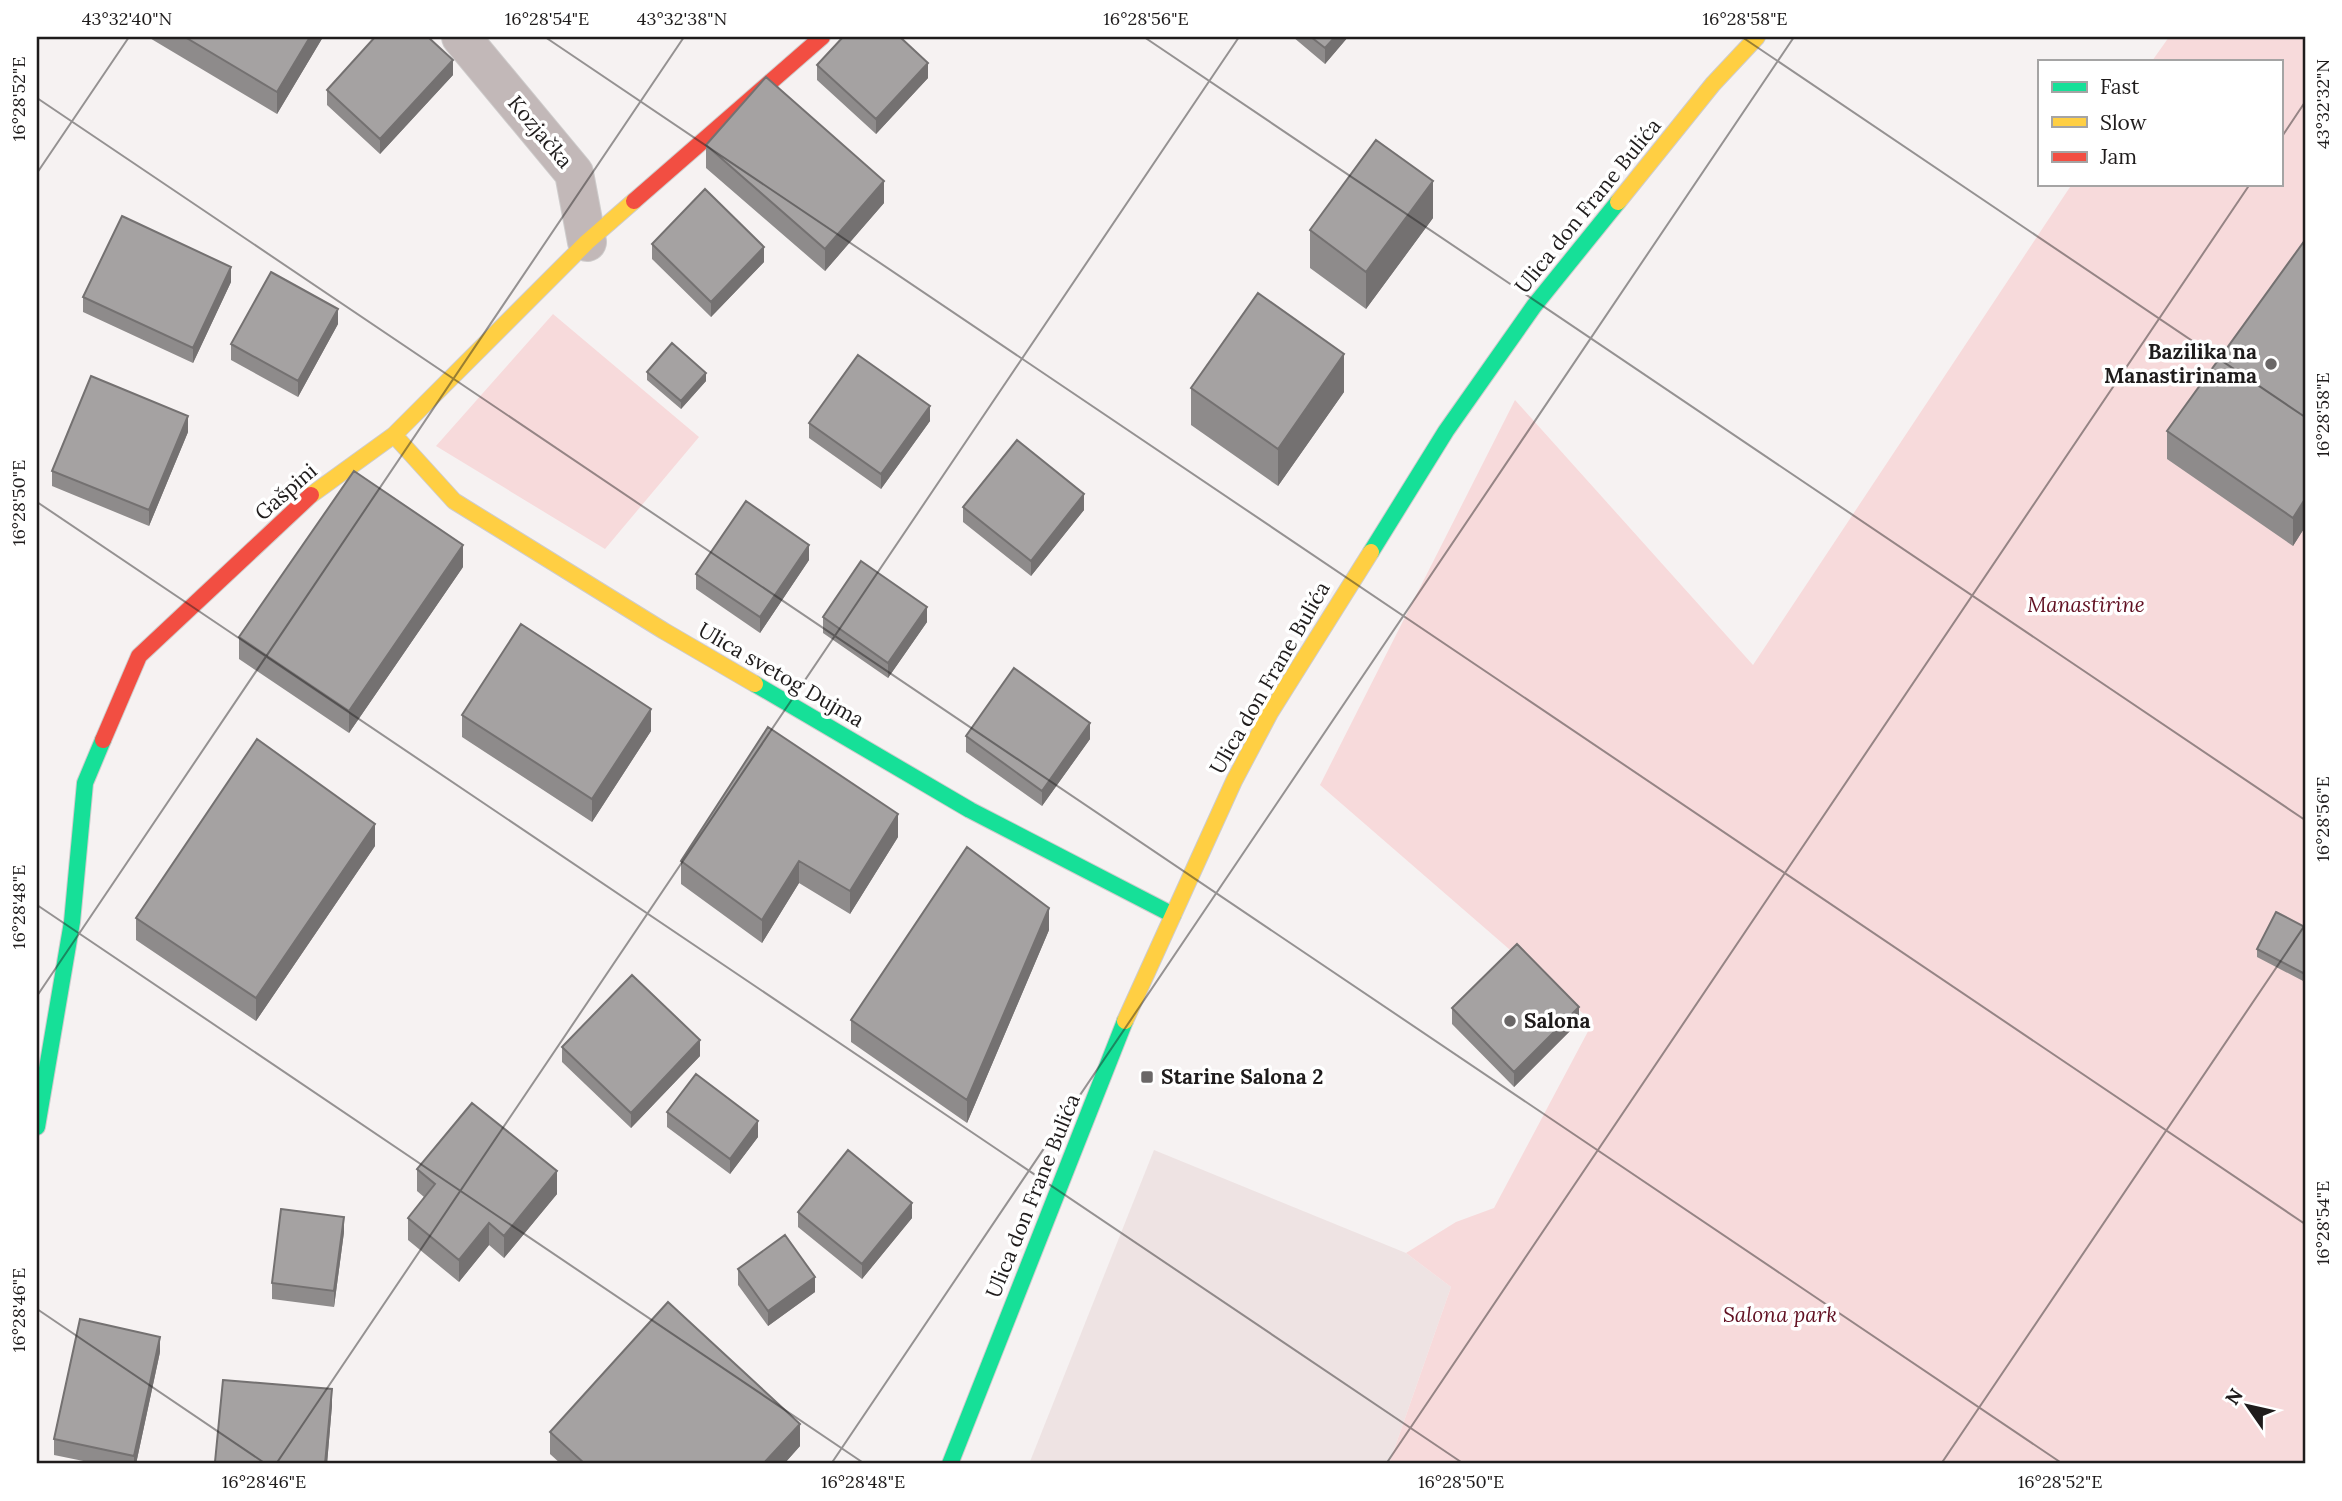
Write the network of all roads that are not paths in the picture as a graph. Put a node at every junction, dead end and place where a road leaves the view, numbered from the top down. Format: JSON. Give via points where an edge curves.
{"nodes":[{"id":1,"x":461,"y":37,"type":"edge"},
{"id":2,"x":822,"y":37,"type":"edge"},
{"id":3,"x":1757,"y":37,"type":"edge"},
{"id":4,"x":587,"y":242,"type":"junction"},
{"id":5,"x":394,"y":435,"type":"junction"},
{"id":6,"x":1174,"y":915,"type":"junction"},
{"id":7,"x":37,"y":1127,"type":"edge"},
{"id":8,"x":950,"y":1464,"type":"edge"}],
"edges":[{"from":1,"to":4,"type":"street","name":"Kozjačka","via":[[574,173]]},
{"from":2,"to":4,"type":"street","name":"Gašpini"},
{"from":3,"to":6,"type":"street","name":"Ulica don Frane Bulića","via":[[1713,84],[1534,306],[1446,431],[1270,713]]},
{"from":4,"to":5,"type":"street","name":"Gašpini"},
{"from":5,"to":6,"type":"street","name":"Ulica svetog Dujma","via":[[454,501],[652,623],[971,810]]},
{"from":5,"to":7,"type":"street","name":"Gašpini","via":[[314,492],[139,656],[85,783],[72,922]]},
{"from":6,"to":8,"type":"street","name":"Ulica don Frane Bulića","via":[[1131,1006]]}]}
